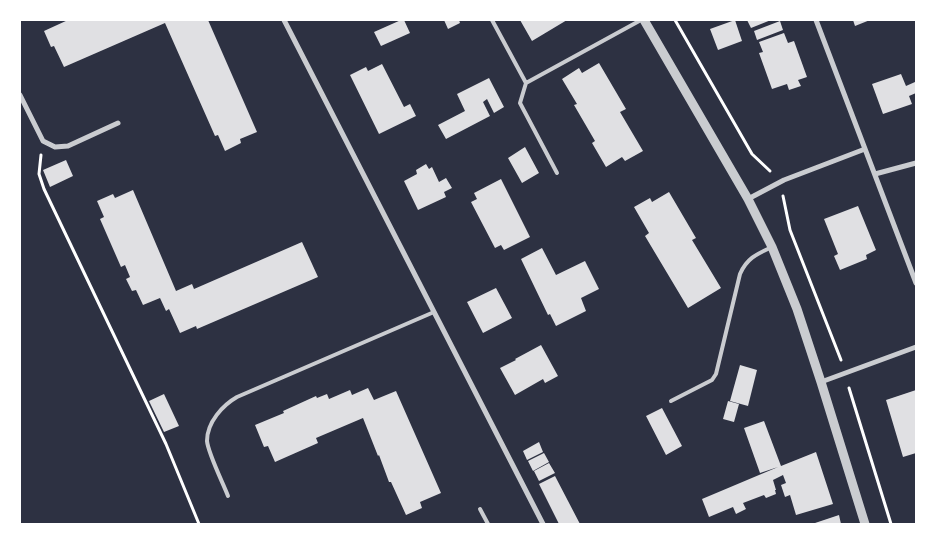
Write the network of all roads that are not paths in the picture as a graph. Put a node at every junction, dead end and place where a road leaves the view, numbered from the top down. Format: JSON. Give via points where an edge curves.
{"nodes":[{"id":1,"x":284,"y":20,"type":"edge"},
{"id":2,"x":492,"y":20,"type":"edge"},
{"id":3,"x":643,"y":20,"type":"edge"},
{"id":4,"x":816,"y":20,"type":"edge"},
{"id":5,"x":526,"y":83,"type":"junction"},
{"id":6,"x":20,"y":95,"type":"edge"},
{"id":7,"x":118,"y":123,"type":"dead end"},
{"id":8,"x":865,"y":149,"type":"junction"},
{"id":9,"x":916,"y":163,"type":"edge"},
{"id":10,"x":557,"y":173,"type":"dead end"},
{"id":11,"x":875,"y":174,"type":"junction"},
{"id":12,"x":748,"y":199,"type":"junction"},
{"id":13,"x":772,"y":247,"type":"junction"},
{"id":14,"x":916,"y":283,"type":"edge"},
{"id":15,"x":434,"y":312,"type":"junction"},
{"id":16,"x":916,"y":347,"type":"edge"},
{"id":17,"x":821,"y":382,"type":"junction"},
{"id":18,"x":671,"y":401,"type":"dead end"},
{"id":19,"x":228,"y":496,"type":"dead end"},
{"id":20,"x":480,"y":510,"type":"dead end"},
{"id":21,"x":488,"y":524,"type":"edge"},
{"id":22,"x":543,"y":524,"type":"edge"},
{"id":23,"x":864,"y":524,"type":"edge"}],
"edges":[{"from":1,"to":15,"type":"street"},
{"from":2,"to":5,"type":"lane"},
{"from":3,"to":5,"type":"lane"},
{"from":3,"to":12,"type":"street"},
{"from":4,"to":8,"type":"street"},
{"from":5,"to":10,"type":"lane","via":[[520,103]]},
{"from":6,"to":7,"type":"street","via":[[43,141],[55,147],[68,146]]},
{"from":8,"to":11,"type":"street"},
{"from":8,"to":12,"type":"street","via":[[784,180]]},
{"from":9,"to":11,"type":"street"},
{"from":11,"to":14,"type":"street"},
{"from":12,"to":13,"type":"street"},
{"from":13,"to":17,"type":"street","via":[[797,308]]},
{"from":13,"to":18,"type":"lane","via":[[747,262],[740,274],[716,374],[712,380]]},
{"from":15,"to":19,"type":"lane","via":[[226,404],[217,413],[207,441]]},
{"from":15,"to":22,"type":"street"},
{"from":16,"to":17,"type":"street"},
{"from":17,"to":23,"type":"street"},
{"from":20,"to":21,"type":"lane"}]}
